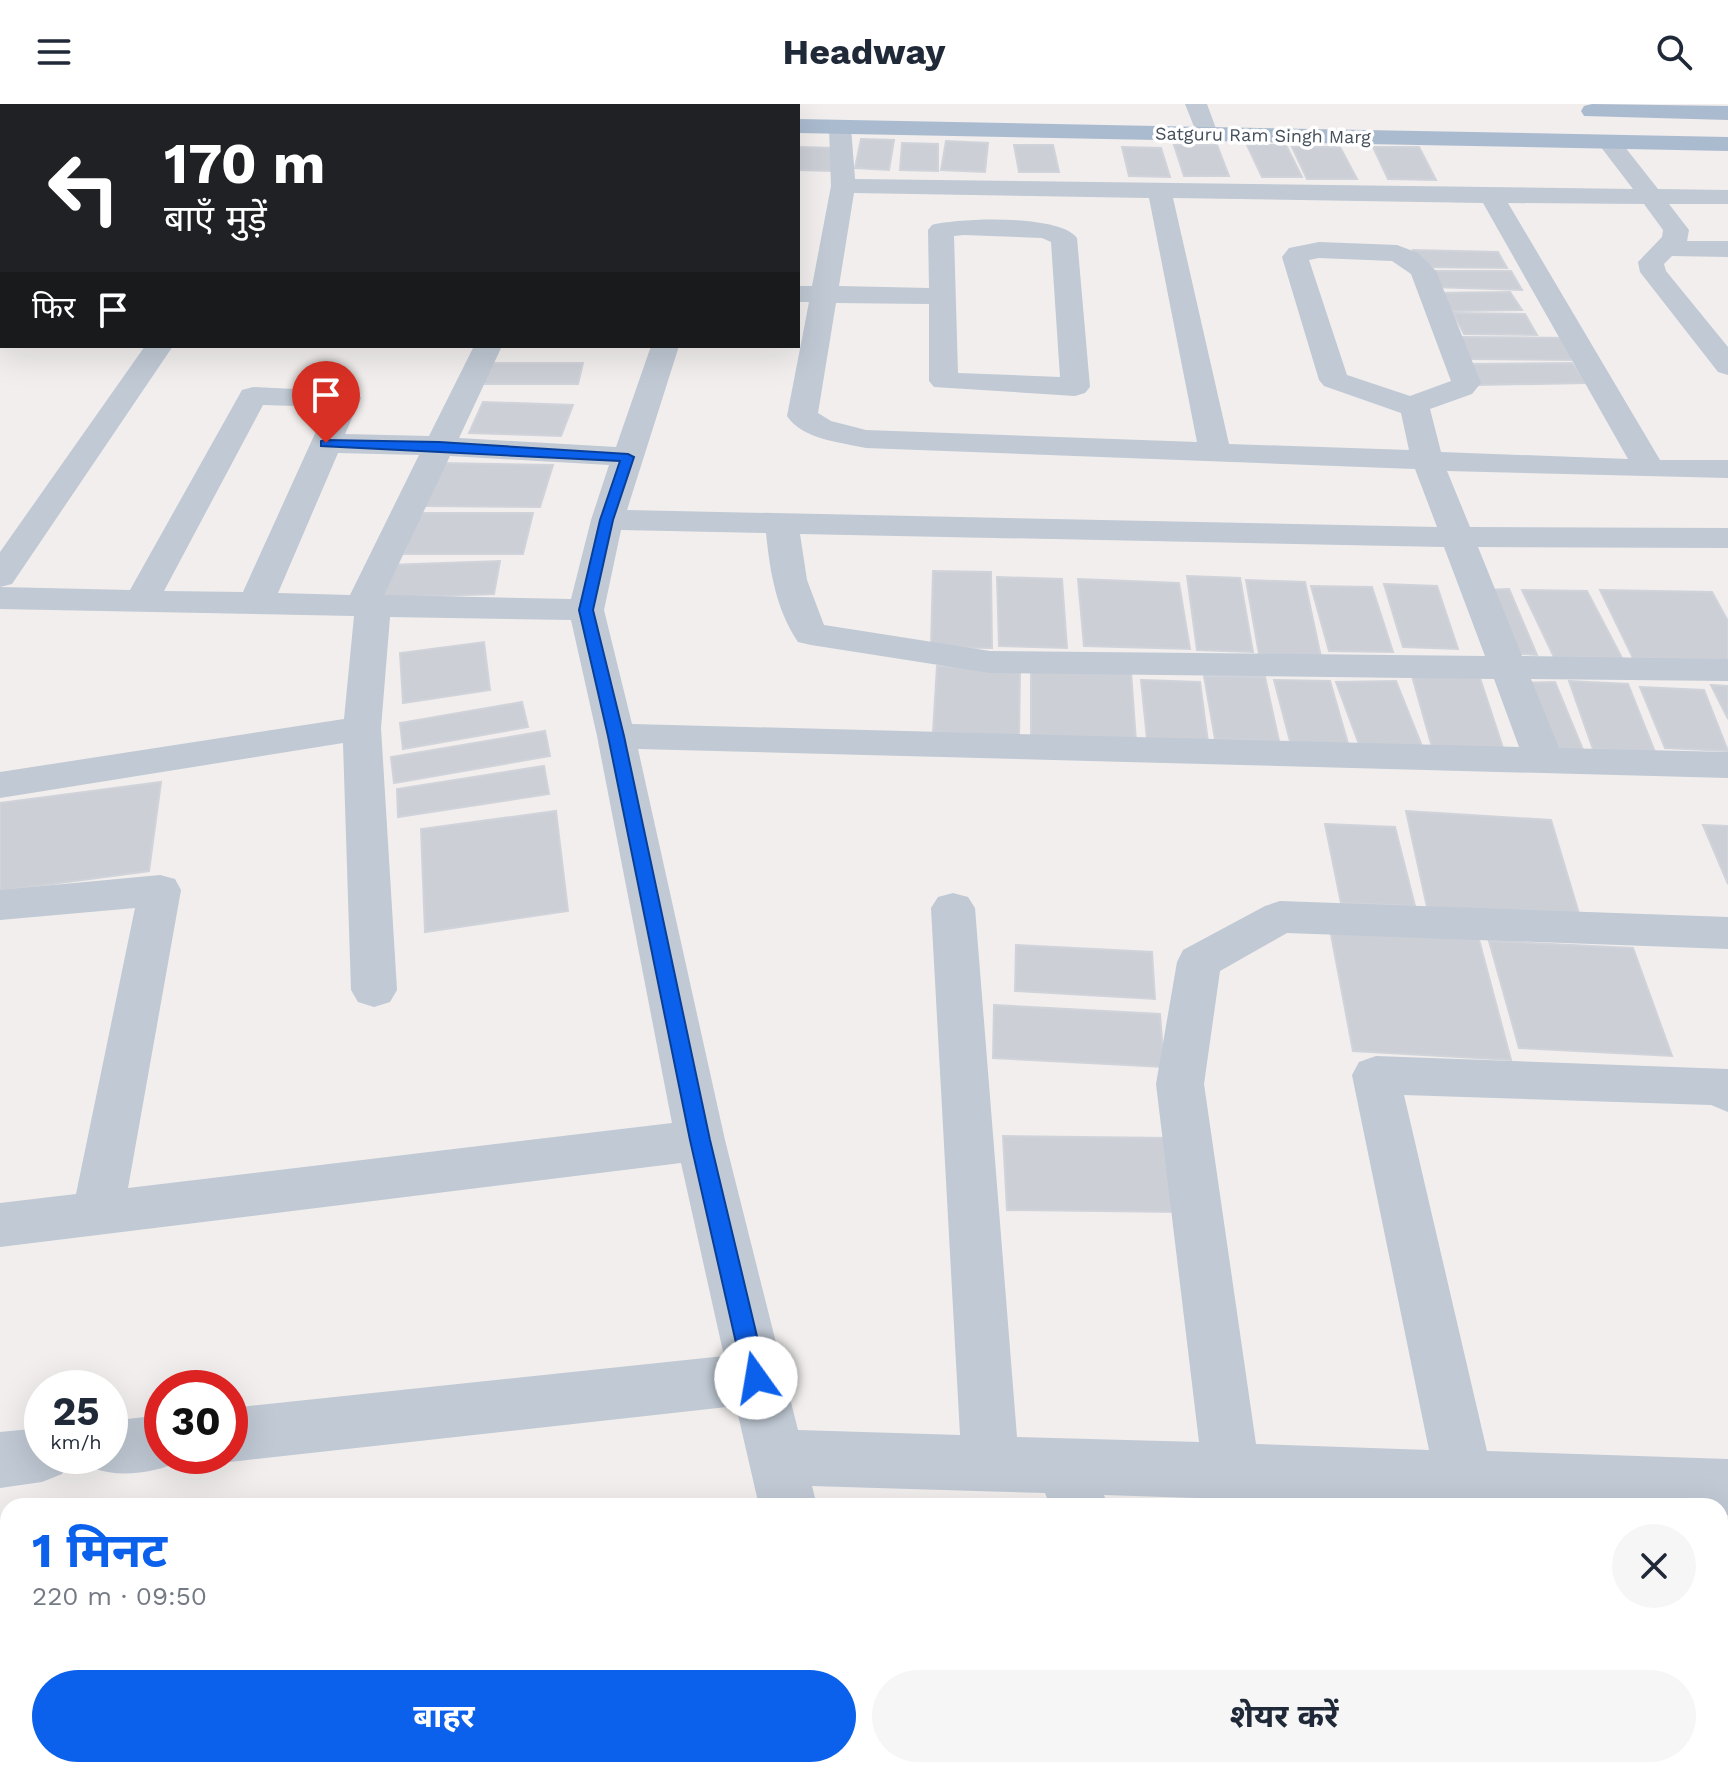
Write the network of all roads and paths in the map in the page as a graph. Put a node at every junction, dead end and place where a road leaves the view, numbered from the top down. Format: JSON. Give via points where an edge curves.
{"nodes":[{"id":1,"x":1197,"y":105,"type":"edge"},
{"id":2,"x":1167,"y":106,"type":"dead end"},
{"id":3,"x":1228,"y":107,"type":"dead end"},
{"id":4,"x":1572,"y":111,"type":"dead end"},
{"id":5,"x":1728,"y":113,"type":"edge"},
{"id":6,"x":800,"y":126,"type":"edge"},
{"id":7,"x":840,"y":127,"type":"junction"},
{"id":8,"x":1207,"y":134,"type":"junction"},
{"id":9,"x":1609,"y":142,"type":"junction"},
{"id":10,"x":1728,"y":144,"type":"edge"},
{"id":11,"x":843,"y":186,"type":"junction"},
{"id":12,"x":1160,"y":193,"type":"junction"},
{"id":13,"x":1491,"y":196,"type":"junction"},
{"id":14,"x":1653,"y":197,"type":"junction"},
{"id":15,"x":1728,"y":197,"type":"edge"},
{"id":16,"x":1666,"y":248,"type":"junction"},
{"id":17,"x":1728,"y":249,"type":"edge"},
{"id":18,"x":810,"y":295,"type":"edge"},
{"id":19,"x":940,"y":296,"type":"junction"},
{"id":20,"x":158,"y":348,"type":"edge"},
{"id":21,"x":487,"y":348,"type":"edge"},
{"id":22,"x":664,"y":348,"type":"edge"},
{"id":23,"x":1728,"y":366,"type":"edge"},
{"id":24,"x":1415,"y":408,"type":"junction"},
{"id":25,"x":326,"y":443,"type":"junction"},
{"id":26,"x":439,"y":446,"type":"junction"},
{"id":27,"x":1215,"y":452,"type":"junction"},
{"id":28,"x":628,"y":457,"type":"junction"},
{"id":29,"x":1427,"y":459,"type":"junction"},
{"id":30,"x":1650,"y":469,"type":"junction"},
{"id":31,"x":1728,"y":469,"type":"edge"},
{"id":32,"x":607,"y":520,"type":"junction"},
{"id":33,"x":782,"y":523,"type":"junction"},
{"id":34,"x":1457,"y":537,"type":"junction"},
{"id":35,"x":1728,"y":538,"type":"edge"},
{"id":36,"x":0,"y":577,"type":"edge"},
{"id":37,"x":0,"y":598,"type":"edge"},
{"id":38,"x":141,"y":601,"type":"junction"},
{"id":39,"x":256,"y":603,"type":"junction"},
{"id":40,"x":368,"y":605,"type":"junction"},
{"id":41,"x":586,"y":610,"type":"junction"},
{"id":42,"x":1508,"y":668,"type":"junction"},
{"id":43,"x":1728,"y":670,"type":"edge"},
{"id":44,"x":362,"y":728,"type":"junction"},
{"id":45,"x":616,"y":736,"type":"junction"},
{"id":46,"x":1544,"y":760,"type":"junction"},
{"id":47,"x":1728,"y":765,"type":"edge"},
{"id":48,"x":0,"y":785,"type":"edge"},
{"id":49,"x":0,"y":905,"type":"edge"},
{"id":50,"x":953,"y":908,"type":"dead end"},
{"id":51,"x":1728,"y":933,"type":"edge"},
{"id":52,"x":374,"y":990,"type":"dead end"},
{"id":53,"x":1728,"y":1093,"type":"edge"},
{"id":54,"x":700,"y":1140,"type":"junction"},
{"id":55,"x":98,"y":1212,"type":"junction"},
{"id":56,"x":0,"y":1225,"type":"edge"},
{"id":57,"x":756,"y":1378,"type":"junction"},
{"id":58,"x":248,"y":1433,"type":"edge"},
{"id":59,"x":24,"y":1457,"type":"edge"},
{"id":60,"x":0,"y":1460,"type":"edge"},
{"id":61,"x":990,"y":1464,"type":"junction"},
{"id":62,"x":1231,"y":1471,"type":"junction"},
{"id":63,"x":1464,"y":1479,"type":"junction"},
{"id":64,"x":782,"y":1481,"type":"edge"},
{"id":65,"x":1071,"y":1486,"type":"edge"},
{"id":66,"x":1728,"y":1487,"type":"edge"}],
"edges":[{"from":1,"to":2,"type":"main road","name":"Satguru Ram Singh Marg"},
{"from":1,"to":3,"type":"main road","name":"Satguru Ram Singh Marg"},
{"from":1,"to":8,"type":"street"},
{"from":4,"to":5,"type":"main road"},
{"from":6,"to":7,"type":"main road","name":"Satguru Ram Singh Marg"},
{"from":7,"to":8,"type":"main road","name":"Satguru Ram Singh Marg"},
{"from":7,"to":11,"type":"street"},
{"from":8,"to":9,"type":"main road","name":"Satguru Ram Singh Marg"},
{"from":9,"to":10,"type":"main road","name":"Satguru Ram Singh Marg"},
{"from":9,"to":14,"type":"street"},
{"from":11,"to":12,"type":"street"},
{"from":11,"to":18,"type":"street"},
{"from":12,"to":13,"type":"street"},
{"from":12,"to":27,"type":"street"},
{"from":13,"to":14,"type":"street"},
{"from":13,"to":30,"type":"street"},
{"from":14,"to":15,"type":"street"},
{"from":14,"to":16,"type":"street","via":[[1676,230]]},
{"from":16,"to":17,"type":"street"},
{"from":16,"to":23,"type":"street","via":[[1651,262],[1653,272]]},
{"from":18,"to":19,"type":"street"},
{"from":18,"to":27,"type":"street","via":[[802,416],[820,428],[866,439]]},
{"from":19,"to":19,"type":"street","via":[[944,381],[1075,387],[1064,238],[1045,231],[941,230]]},
{"from":20,"to":36,"type":"street"},
{"from":21,"to":26,"type":"street"},
{"from":22,"to":28,"type":"street"},
{"from":24,"to":24,"type":"street","via":[[1334,380],[1298,254],[1397,253],[1423,271],[1466,383],[1424,398]]},
{"from":24,"to":29,"type":"street"},
{"from":25,"to":26,"type":"street"},
{"from":25,"to":38,"type":"street","via":[[346,398],[253,396]]},
{"from":25,"to":39,"type":"street"},
{"from":26,"to":28,"type":"street"},
{"from":26,"to":40,"type":"street"},
{"from":27,"to":29,"type":"street"},
{"from":28,"to":32,"type":"street"},
{"from":29,"to":30,"type":"street"},
{"from":29,"to":34,"type":"street"},
{"from":30,"to":31,"type":"street"},
{"from":32,"to":33,"type":"street"},
{"from":32,"to":41,"type":"street"},
{"from":33,"to":34,"type":"street"},
{"from":33,"to":42,"type":"street","via":[[788,585],[811,634],[990,662]]},
{"from":34,"to":35,"type":"street"},
{"from":34,"to":42,"type":"street"},
{"from":37,"to":38,"type":"street"},
{"from":38,"to":39,"type":"street"},
{"from":39,"to":40,"type":"street"},
{"from":40,"to":41,"type":"street"},
{"from":40,"to":44,"type":"street"},
{"from":41,"to":45,"type":"street"},
{"from":42,"to":43,"type":"street"},
{"from":42,"to":46,"type":"street"},
{"from":44,"to":48,"type":"street"},
{"from":44,"to":52,"type":"street"},
{"from":45,"to":46,"type":"street"},
{"from":45,"to":54,"type":"street"},
{"from":46,"to":47,"type":"street"},
{"from":49,"to":55,"type":"street","via":[[160,890]]},
{"from":50,"to":61,"type":"street"},
{"from":51,"to":62,"type":"street","via":[[1280,917],[1199,962],[1180,1084]]},
{"from":53,"to":63,"type":"street","via":[[1725,1087],[1376,1075]]},
{"from":54,"to":55,"type":"street"},
{"from":54,"to":57,"type":"street"},
{"from":55,"to":56,"type":"street"},
{"from":57,"to":58,"type":"street"},
{"from":57,"to":64,"type":"street"},
{"from":59,"to":60,"type":"street"},
{"from":61,"to":64,"type":"street"},
{"from":61,"to":65,"type":"street"},
{"from":62,"to":63,"type":"street"},
{"from":62,"to":65,"type":"street"},
{"from":63,"to":66,"type":"street"}]}
